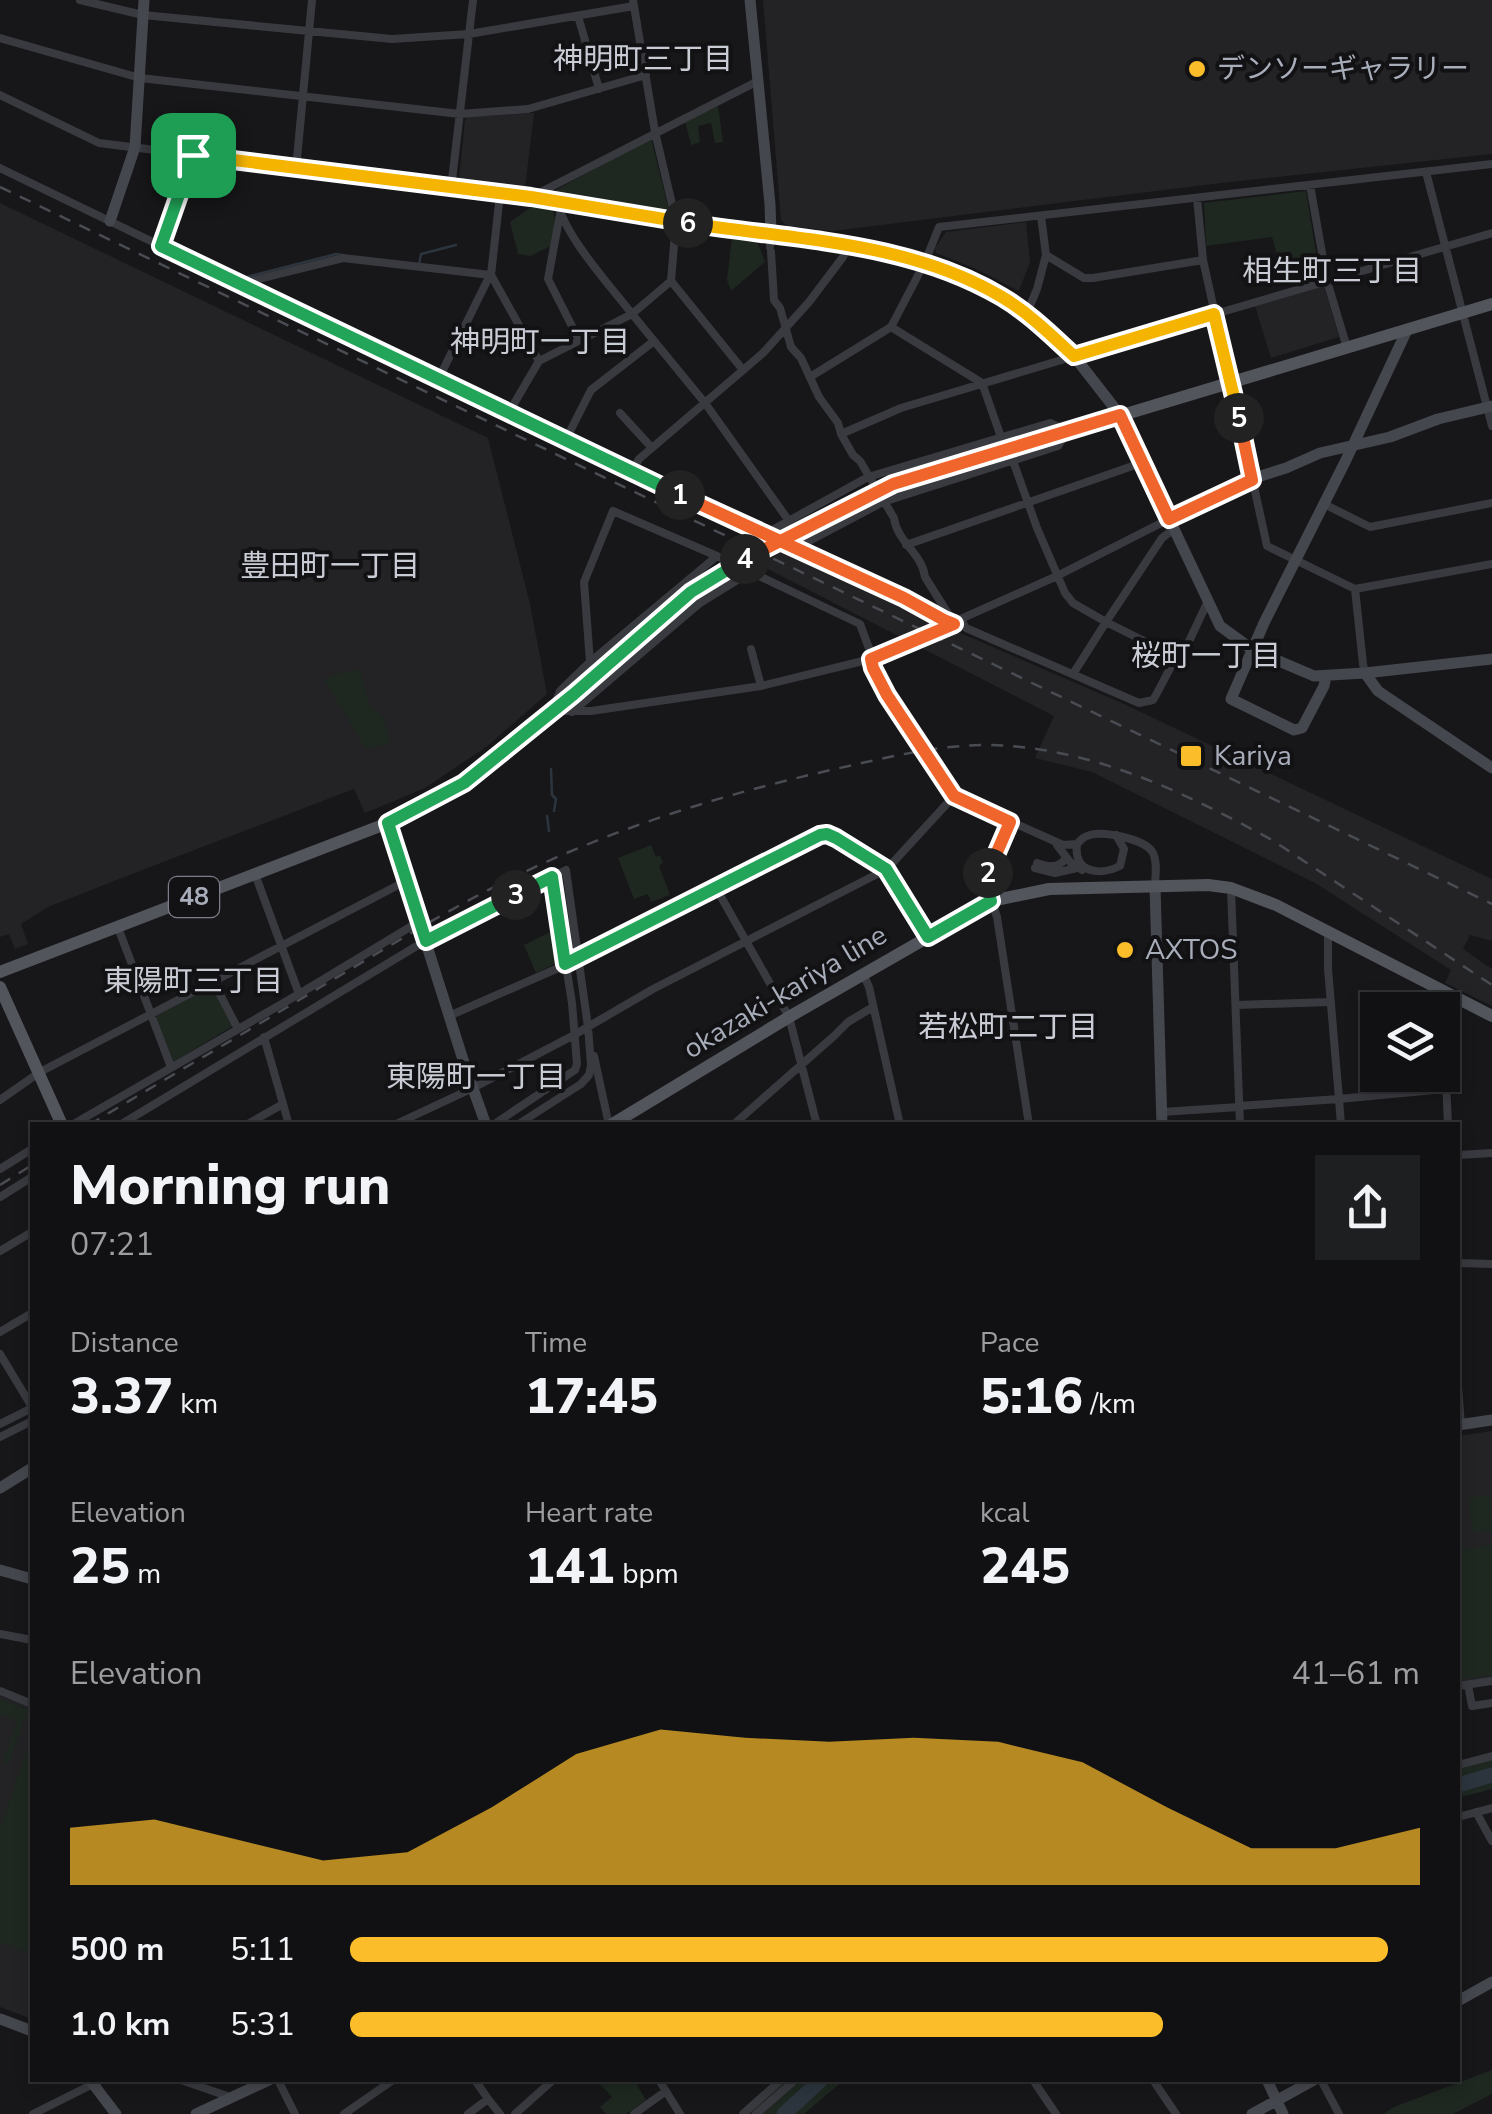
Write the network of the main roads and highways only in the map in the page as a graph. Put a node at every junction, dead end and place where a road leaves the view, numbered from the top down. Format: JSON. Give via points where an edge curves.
{"nodes":[{"id":1,"x":1492,"y":304,"type":"edge"},
{"id":2,"x":0,"y":972,"type":"edge"},
{"id":3,"x":0,"y":987,"type":"edge"},
{"id":4,"x":1492,"y":1016,"type":"edge"},
{"id":5,"x":61,"y":1122,"type":"edge"},
{"id":6,"x":615,"y":1122,"type":"edge"}],
"edges":[{"from":1,"to":2,"type":"main road","number":"48","bridge":true,"via":[[893,484],[691,592],[464,783],[388,823]]},
{"from":3,"to":5,"type":"main road"},
{"from":4,"to":6,"type":"main road","name":"okazaki-kariya line","via":[[1231,888],[1049,889],[991,901]]}]}
